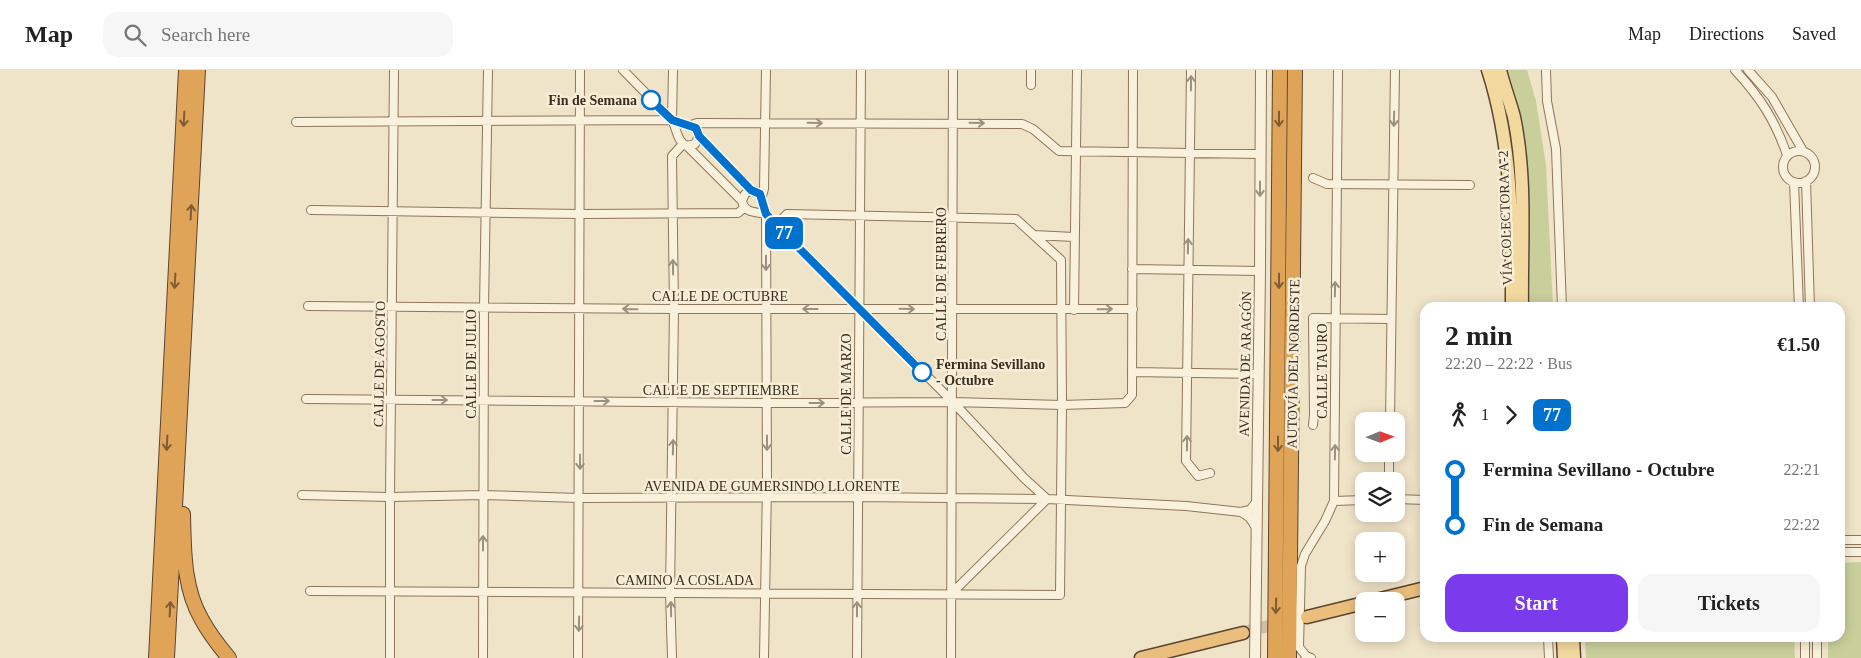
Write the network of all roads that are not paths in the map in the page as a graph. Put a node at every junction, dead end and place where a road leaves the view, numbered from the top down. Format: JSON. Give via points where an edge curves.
{"nodes":[{"id":1,"x":186,"y":70,"type":"edge"},
{"id":2,"x":198,"y":70,"type":"edge"},
{"id":3,"x":394,"y":70,"type":"edge"},
{"id":4,"x":488,"y":70,"type":"edge"},
{"id":5,"x":580,"y":70,"type":"edge"},
{"id":6,"x":622,"y":70,"type":"edge"},
{"id":7,"x":673,"y":70,"type":"edge"},
{"id":8,"x":766,"y":70,"type":"edge"},
{"id":9,"x":861,"y":70,"type":"edge"},
{"id":10,"x":954,"y":70,"type":"edge"},
{"id":11,"x":1031,"y":70,"type":"edge"},
{"id":12,"x":1077,"y":70,"type":"edge"},
{"id":13,"x":1133,"y":70,"type":"edge"},
{"id":14,"x":1191,"y":70,"type":"edge"},
{"id":15,"x":1261,"y":70,"type":"edge"},
{"id":16,"x":1280,"y":70,"type":"edge"},
{"id":17,"x":1295,"y":70,"type":"edge"},
{"id":18,"x":1338,"y":70,"type":"edge"},
{"id":19,"x":1395,"y":70,"type":"edge"},
{"id":20,"x":1488,"y":70,"type":"edge"},
{"id":21,"x":1500,"y":70,"type":"edge"},
{"id":22,"x":1546,"y":70,"type":"edge"},
{"id":23,"x":1734,"y":70,"type":"edge"},
{"id":24,"x":1748,"y":70,"type":"edge"},
{"id":25,"x":1031,"y":85,"type":"dead end"},
{"id":26,"x":394,"y":120,"type":"junction"},
{"id":27,"x":487,"y":120,"type":"junction"},
{"id":28,"x":672,"y":120,"type":"junction"},
{"id":29,"x":579,"y":121,"type":"junction"},
{"id":30,"x":296,"y":122,"type":"dead end"},
{"id":31,"x":766,"y":122,"type":"junction"},
{"id":32,"x":860,"y":123,"type":"junction"},
{"id":33,"x":953,"y":123,"type":"junction"},
{"id":34,"x":689,"y":125,"type":"junction"},
{"id":35,"x":679,"y":134,"type":"junction"},
{"id":36,"x":699,"y":136,"type":"junction"},
{"id":37,"x":685,"y":145,"type":"junction"},
{"id":38,"x":1803,"y":151,"type":"junction"},
{"id":39,"x":1076,"y":152,"type":"junction"},
{"id":40,"x":1132,"y":153,"type":"junction"},
{"id":41,"x":1190,"y":153,"type":"junction"},
{"id":42,"x":1260,"y":154,"type":"junction"},
{"id":43,"x":1787,"y":156,"type":"junction"},
{"id":44,"x":1313,"y":178,"type":"dead end"},
{"id":45,"x":1806,"y":181,"type":"junction"},
{"id":46,"x":1794,"y":182,"type":"junction"},
{"id":47,"x":1337,"y":184,"type":"junction"},
{"id":48,"x":1393,"y":184,"type":"junction"},
{"id":49,"x":1470,"y":185,"type":"dead end"},
{"id":50,"x":751,"y":190,"type":"junction"},
{"id":51,"x":762,"y":198,"type":"junction"},
{"id":52,"x":743,"y":205,"type":"junction"},
{"id":53,"x":311,"y":210,"type":"dead end"},
{"id":54,"x":393,"y":212,"type":"junction"},
{"id":55,"x":753,"y":212,"type":"junction"},
{"id":56,"x":486,"y":213,"type":"junction"},
{"id":57,"x":580,"y":214,"type":"junction"},
{"id":58,"x":672,"y":214,"type":"junction"},
{"id":59,"x":766,"y":214,"type":"junction"},
{"id":60,"x":859,"y":215,"type":"junction"},
{"id":61,"x":954,"y":218,"type":"junction"},
{"id":62,"x":776,"y":225,"type":"junction"},
{"id":63,"x":1034,"y":235,"type":"junction"},
{"id":64,"x":1074,"y":237,"type":"junction"},
{"id":65,"x":1132,"y":269,"type":"junction"},
{"id":66,"x":1187,"y":270,"type":"junction"},
{"id":67,"x":1260,"y":271,"type":"junction"},
{"id":68,"x":1512,"y":302,"type":"edge"},
{"id":69,"x":1522,"y":302,"type":"edge"},
{"id":70,"x":1562,"y":302,"type":"edge"},
{"id":71,"x":1799,"y":302,"type":"edge"},
{"id":72,"x":1810,"y":302,"type":"edge"},
{"id":73,"x":308,"y":306,"type":"dead end"},
{"id":74,"x":392,"y":306,"type":"junction"},
{"id":75,"x":484,"y":308,"type":"junction"},
{"id":76,"x":580,"y":308,"type":"junction"},
{"id":77,"x":766,"y":308,"type":"junction"},
{"id":78,"x":674,"y":309,"type":"junction"},
{"id":79,"x":859,"y":309,"type":"junction"},
{"id":80,"x":1133,"y":309,"type":"junction"},
{"id":81,"x":954,"y":310,"type":"junction"},
{"id":82,"x":1061,"y":310,"type":"junction"},
{"id":83,"x":1074,"y":310,"type":"junction"},
{"id":84,"x":1335,"y":319,"type":"junction"},
{"id":85,"x":1391,"y":319,"type":"junction"},
{"id":86,"x":182,"y":366,"type":"junction"},
{"id":87,"x":1132,"y":372,"type":"junction"},
{"id":88,"x":1187,"y":373,"type":"junction"},
{"id":89,"x":1258,"y":374,"type":"junction"},
{"id":90,"x":306,"y":399,"type":"dead end"},
{"id":91,"x":391,"y":399,"type":"junction"},
{"id":92,"x":483,"y":400,"type":"junction"},
{"id":93,"x":580,"y":401,"type":"junction"},
{"id":94,"x":673,"y":402,"type":"junction"},
{"id":95,"x":953,"y":402,"type":"junction"},
{"id":96,"x":767,"y":403,"type":"junction"},
{"id":97,"x":858,"y":403,"type":"junction"},
{"id":98,"x":1062,"y":405,"type":"junction"},
{"id":99,"x":1390,"y":412,"type":"edge"},
{"id":100,"x":1313,"y":425,"type":"dead end"},
{"id":101,"x":1210,"y":473,"type":"dead end"},
{"id":102,"x":302,"y":495,"type":"dead end"},
{"id":103,"x":483,"y":495,"type":"junction"},
{"id":104,"x":390,"y":497,"type":"junction"},
{"id":105,"x":858,"y":497,"type":"junction"},
{"id":106,"x":580,"y":498,"type":"junction"},
{"id":107,"x":672,"y":498,"type":"junction"},
{"id":108,"x":767,"y":498,"type":"junction"},
{"id":109,"x":952,"y":499,"type":"junction"},
{"id":110,"x":1047,"y":499,"type":"junction"},
{"id":111,"x":1062,"y":500,"type":"junction"},
{"id":112,"x":1334,"y":500,"type":"junction"},
{"id":113,"x":1355,"y":500,"type":"edge"},
{"id":114,"x":1405,"y":500,"type":"edge"},
{"id":115,"x":1420,"y":500,"type":"edge"},
{"id":116,"x":1257,"y":501,"type":"junction"},
{"id":117,"x":1241,"y":512,"type":"junction"},
{"id":118,"x":162,"y":524,"type":"junction"},
{"id":119,"x":1256,"y":529,"type":"junction"},
{"id":120,"x":1845,"y":540,"type":"edge"},
{"id":121,"x":1861,"y":540,"type":"edge"},
{"id":122,"x":1845,"y":552,"type":"edge"},
{"id":123,"x":1861,"y":552,"type":"edge"},
{"id":124,"x":1420,"y":589,"type":"edge"},
{"id":125,"x":310,"y":591,"type":"dead end"},
{"id":126,"x":390,"y":591,"type":"junction"},
{"id":127,"x":483,"y":591,"type":"junction"},
{"id":128,"x":579,"y":593,"type":"junction"},
{"id":129,"x":670,"y":593,"type":"junction"},
{"id":130,"x":765,"y":593,"type":"junction"},
{"id":131,"x":857,"y":593,"type":"junction"},
{"id":132,"x":1405,"y":593,"type":"edge"},
{"id":133,"x":951,"y":594,"type":"junction"},
{"id":134,"x":1355,"y":605,"type":"edge"},
{"id":135,"x":1307,"y":617,"type":"tunnel mouth"},
{"id":136,"x":210,"y":632,"type":"junction"},
{"id":137,"x":1243,"y":633,"type":"tunnel mouth"},
{"id":138,"x":1548,"y":642,"type":"edge"},
{"id":139,"x":1563,"y":642,"type":"edge"},
{"id":140,"x":1573,"y":642,"type":"edge"},
{"id":141,"x":1805,"y":642,"type":"edge"},
{"id":142,"x":1816,"y":642,"type":"edge"},
{"id":143,"x":1308,"y":657,"type":"edge"},
{"id":144,"x":148,"y":658,"type":"edge"},
{"id":145,"x":156,"y":658,"type":"edge"},
{"id":146,"x":167,"y":658,"type":"edge"},
{"id":147,"x":229,"y":658,"type":"edge"},
{"id":148,"x":237,"y":658,"type":"edge"},
{"id":149,"x":390,"y":658,"type":"edge"},
{"id":150,"x":483,"y":658,"type":"edge"},
{"id":151,"x":578,"y":658,"type":"edge"},
{"id":152,"x":672,"y":658,"type":"edge"},
{"id":153,"x":764,"y":658,"type":"edge"},
{"id":154,"x":857,"y":658,"type":"edge"},
{"id":155,"x":951,"y":658,"type":"edge"},
{"id":156,"x":1140,"y":658,"type":"edge"},
{"id":157,"x":1255,"y":658,"type":"edge"},
{"id":158,"x":1275,"y":658,"type":"edge"},
{"id":159,"x":1289,"y":658,"type":"edge"},
{"id":160,"x":1549,"y":658,"type":"edge"},
{"id":161,"x":1564,"y":658,"type":"edge"},
{"id":162,"x":1574,"y":658,"type":"edge"},
{"id":163,"x":1805,"y":658,"type":"edge"},
{"id":164,"x":1817,"y":658,"type":"edge"}],
"edges":[{"from":1,"to":118,"type":"highway","one_way":true},
{"from":86,"to":2,"type":"highway","one_way":true},
{"from":3,"to":26,"type":"street","name":"CALLE DE AGOSTO"},
{"from":4,"to":27,"type":"street","name":"CALLE DE JULIO"},
{"from":5,"to":29,"type":"street"},
{"from":6,"to":28,"type":"street"},
{"from":7,"to":28,"type":"street"},
{"from":8,"to":31,"type":"street"},
{"from":9,"to":32,"type":"street","name":"CALLE DE MARZO"},
{"from":10,"to":33,"type":"street","name":"CALLE DE FEBRERO"},
{"from":11,"to":25,"type":"street"},
{"from":12,"to":39,"type":"street"},
{"from":13,"to":40,"type":"street"},
{"from":41,"to":14,"type":"street","one_way":true},
{"from":15,"to":42,"type":"street","name":"AVENIDA DE ARAGÓN"},
{"from":16,"to":158,"type":"highway","name":"AUTOVÍA DEL NORDESTE","one_way":true},
{"from":17,"to":159,"type":"highway","name":"AUTOVÍA DEL NORDESTE"},
{"from":18,"to":47,"type":"street","name":"CALLE TAURO"},
{"from":19,"to":48,"type":"street","one_way":true},
{"from":20,"to":68,"type":"main road","via":[[1502,122],[1507,158],[1512,213]]},
{"from":21,"to":69,"type":"main road","name":"VÍA COLECTORA A-2","via":[[1514,117],[1519,154]]},
{"from":22,"to":70,"type":"street","via":[[1547,101],[1556,149]]},
{"from":23,"to":43,"type":"street","via":[[1770,114]]},
{"from":24,"to":38,"type":"street","via":[[1772,97]]},
{"from":26,"to":27,"type":"street"},
{"from":26,"to":30,"type":"street"},
{"from":26,"to":54,"type":"street","name":"CALLE DE AGOSTO"},
{"from":27,"to":29,"type":"street"},
{"from":27,"to":56,"type":"street","name":"CALLE DE JULIO"},
{"from":28,"to":29,"type":"street"},
{"from":28,"to":34,"type":"street"},
{"from":28,"to":35,"type":"street"},
{"from":29,"to":57,"type":"street"},
{"from":31,"to":32,"type":"street","one_way":true},
{"from":31,"to":34,"type":"street"},
{"from":31,"to":51,"type":"street"},
{"from":32,"to":33,"type":"street"},
{"from":32,"to":60,"type":"street","name":"CALLE DE MARZO"},
{"from":33,"to":39,"type":"street","one_way":true,"via":[[1022,124],[1059,151]]},
{"from":33,"to":61,"type":"street","name":"CALLE DE FEBRERO"},
{"from":34,"to":35,"type":"street","via":[[683,127]]},
{"from":34,"to":36,"type":"street","via":[[699,132]]},
{"from":35,"to":37,"type":"street","via":[[679,140]]},
{"from":36,"to":37,"type":"street","via":[[695,144]]},
{"from":36,"to":50,"type":"street"},
{"from":37,"to":52,"type":"street"},
{"from":37,"to":58,"type":"street","via":[[672,156]]},
{"from":38,"to":43,"type":"street"},
{"from":38,"to":45,"type":"street","via":[[1813,158],[1815,164],[1812,176]]},
{"from":39,"to":40,"type":"street"},
{"from":39,"to":64,"type":"street"},
{"from":40,"to":41,"type":"street"},
{"from":40,"to":65,"type":"street"},
{"from":41,"to":42,"type":"street"},
{"from":66,"to":41,"type":"street","one_way":true},
{"from":42,"to":67,"type":"street","name":"AVENIDA DE ARAGÓN","one_way":true},
{"from":43,"to":46,"type":"street","via":[[1783,170],[1786,177]]},
{"from":44,"to":47,"type":"street"},
{"from":45,"to":46,"type":"street"},
{"from":45,"to":72,"type":"street"},
{"from":46,"to":71,"type":"street"},
{"from":47,"to":48,"type":"street"},
{"from":84,"to":47,"type":"street","name":"CALLE TAURO","one_way":true},
{"from":48,"to":49,"type":"street"},
{"from":48,"to":85,"type":"street"},
{"from":50,"to":51,"type":"street"},
{"from":50,"to":52,"type":"street","via":[[744,194]]},
{"from":51,"to":55,"type":"street","via":[[761,208]]},
{"from":51,"to":59,"type":"street"},
{"from":52,"to":55,"type":"street"},
{"from":52,"to":58,"type":"street","via":[[738,213]]},
{"from":53,"to":54,"type":"street"},
{"from":54,"to":56,"type":"street"},
{"from":54,"to":74,"type":"street","name":"CALLE DE AGOSTO"},
{"from":55,"to":59,"type":"street"},
{"from":56,"to":57,"type":"street"},
{"from":56,"to":75,"type":"street","name":"CALLE DE JULIO"},
{"from":57,"to":58,"type":"street"},
{"from":57,"to":76,"type":"street"},
{"from":78,"to":58,"type":"street","one_way":true},
{"from":59,"to":62,"type":"street"},
{"from":59,"to":77,"type":"street","one_way":true},
{"from":60,"to":61,"type":"street"},
{"from":60,"to":62,"type":"street","via":[[787,214]]},
{"from":60,"to":79,"type":"street","name":"CALLE DE MARZO"},
{"from":61,"to":63,"type":"street","via":[[1016,219]]},
{"from":61,"to":81,"type":"street","name":"CALLE DE FEBRERO"},
{"from":62,"to":79,"type":"street"},
{"from":63,"to":64,"type":"street"},
{"from":63,"to":82,"type":"street","via":[[1060,260]]},
{"from":64,"to":83,"type":"street"},
{"from":65,"to":66,"type":"street"},
{"from":65,"to":80,"type":"street"},
{"from":66,"to":67,"type":"street"},
{"from":66,"to":88,"type":"street"},
{"from":67,"to":89,"type":"street","name":"AVENIDA DE ARAGÓN"},
{"from":73,"to":74,"type":"street","name":"CALLE DE OCTUBRE"},
{"from":74,"to":75,"type":"street","name":"CALLE DE OCTUBRE"},
{"from":74,"to":91,"type":"street","name":"CALLE DE AGOSTO"},
{"from":75,"to":76,"type":"street","name":"CALLE DE OCTUBRE"},
{"from":75,"to":92,"type":"street","name":"CALLE DE JULIO"},
{"from":78,"to":76,"type":"street","name":"CALLE DE OCTUBRE","one_way":true},
{"from":76,"to":93,"type":"street"},
{"from":77,"to":78,"type":"street","name":"CALLE DE OCTUBRE"},
{"from":79,"to":77,"type":"street","name":"CALLE DE OCTUBRE","one_way":true},
{"from":77,"to":96,"type":"street"},
{"from":78,"to":94,"type":"street"},
{"from":79,"to":81,"type":"street","name":"CALLE DE OCTUBRE","one_way":true},
{"from":79,"to":95,"type":"street"},
{"from":79,"to":97,"type":"street","name":"CALLE DE MARZO"},
{"from":83,"to":80,"type":"street","name":"CALLE DE OCTUBRE","one_way":true},
{"from":80,"to":87,"type":"street"},
{"from":81,"to":82,"type":"street","name":"CALLE DE OCTUBRE"},
{"from":81,"to":95,"type":"street","name":"CALLE DE FEBRERO"},
{"from":82,"to":83,"type":"street","name":"CALLE DE OCTUBRE"},
{"from":82,"to":98,"type":"street"},
{"from":84,"to":85,"type":"street"},
{"from":84,"to":100,"type":"street","via":[[1313,318]]},
{"from":112,"to":84,"type":"street","name":"CALLE TAURO","one_way":true},
{"from":85,"to":99,"type":"street"},
{"from":86,"to":136,"type":"highway","via":[[186,571],[190,594]]},
{"from":146,"to":86,"type":"highway","one_way":true},
{"from":87,"to":88,"type":"street"},
{"from":87,"to":98,"type":"street","name":"CALLE DE SEPTIEMBRE","via":[[1132,395],[1125,403]]},
{"from":88,"to":89,"type":"street"},
{"from":101,"to":88,"type":"street","one_way":true,"via":[[1198,476],[1186,460]]},
{"from":89,"to":116,"type":"street","name":"AVENIDA DE ARAGÓN"},
{"from":90,"to":91,"type":"street","name":"CALLE DE SEPTIEMBRE"},
{"from":91,"to":92,"type":"street","name":"CALLE DE SEPTIEMBRE","one_way":true},
{"from":91,"to":104,"type":"street","name":"CALLE DE AGOSTO"},
{"from":92,"to":93,"type":"street","name":"CALLE DE SEPTIEMBRE"},
{"from":92,"to":103,"type":"street","name":"CALLE DE JULIO"},
{"from":93,"to":94,"type":"street","name":"CALLE DE SEPTIEMBRE","one_way":true},
{"from":93,"to":106,"type":"street","one_way":true},
{"from":94,"to":96,"type":"street","name":"CALLE DE SEPTIEMBRE"},
{"from":107,"to":94,"type":"street","one_way":true},
{"from":95,"to":97,"type":"street","name":"CALLE DE SEPTIEMBRE"},
{"from":95,"to":98,"type":"street","name":"CALLE DE SEPTIEMBRE"},
{"from":95,"to":109,"type":"street","name":"CALLE DE FEBRERO"},
{"from":95,"to":110,"type":"street"},
{"from":96,"to":97,"type":"street","name":"CALLE DE SEPTIEMBRE","one_way":true},
{"from":96,"to":108,"type":"street","one_way":true},
{"from":97,"to":105,"type":"street","name":"CALLE DE MARZO"},
{"from":98,"to":111,"type":"street"},
{"from":102,"to":104,"type":"street","name":"AVENIDA DE GUMERSINDO LLORENTE"},
{"from":103,"to":104,"type":"street","name":"AVENIDA DE GUMERSINDO LLORENTE"},
{"from":103,"to":106,"type":"street","name":"AVENIDA DE GUMERSINDO LLORENTE"},
{"from":127,"to":103,"type":"street","name":"CALLE DE JULIO","one_way":true},
{"from":104,"to":126,"type":"street","name":"CALLE DE AGOSTO"},
{"from":105,"to":108,"type":"street","name":"AVENIDA DE GUMERSINDO LLORENTE"},
{"from":105,"to":109,"type":"street","name":"AVENIDA DE GUMERSINDO LLORENTE"},
{"from":105,"to":131,"type":"street","name":"CALLE DE MARZO"},
{"from":106,"to":107,"type":"street","name":"AVENIDA DE GUMERSINDO LLORENTE"},
{"from":106,"to":128,"type":"street"},
{"from":107,"to":108,"type":"street","name":"AVENIDA DE GUMERSINDO LLORENTE"},
{"from":107,"to":129,"type":"street"},
{"from":108,"to":130,"type":"street"},
{"from":109,"to":110,"type":"street","name":"AVENIDA DE GUMERSINDO LLORENTE"},
{"from":109,"to":133,"type":"street","name":"CALLE DE FEBRERO"},
{"from":110,"to":111,"type":"street","name":"AVENIDA DE GUMERSINDO LLORENTE"},
{"from":110,"to":133,"type":"street"},
{"from":111,"to":117,"type":"street","name":"AVENIDA DE GUMERSINDO LLORENTE"},
{"from":111,"to":133,"type":"street","name":"CAMINO A COSLADA","via":[[1060,594]]},
{"from":112,"to":113,"type":"street"},
{"from":112,"to":143,"type":"street","name":"CALLE TAURO","via":[[1301,566],[1299,647]]},
{"from":114,"to":115,"type":"street"},
{"from":116,"to":117,"type":"street","via":[[1250,510]]},
{"from":116,"to":119,"type":"street","name":"AVENIDA DE ARAGÓN"},
{"from":117,"to":119,"type":"street"},
{"from":118,"to":144,"type":"highway"},
{"from":118,"to":145,"type":"highway"},
{"from":119,"to":157,"type":"street","name":"AVENIDA DE ARAGÓN"},
{"from":120,"to":121,"type":"street"},
{"from":122,"to":123,"type":"street"},
{"from":124,"to":132,"type":"highway"},
{"from":125,"to":126,"type":"street","name":"CAMINO A COSLADA"},
{"from":126,"to":127,"type":"street","name":"CAMINO A COSLADA"},
{"from":126,"to":149,"type":"street","name":"CALLE DE AGOSTO"},
{"from":127,"to":128,"type":"street","name":"CAMINO A COSLADA"},
{"from":127,"to":150,"type":"street","name":"CALLE DE JULIO"},
{"from":128,"to":129,"type":"street","name":"CAMINO A COSLADA"},
{"from":128,"to":151,"type":"street","one_way":true},
{"from":129,"to":130,"type":"street","name":"CAMINO A COSLADA"},
{"from":152,"to":129,"type":"street","one_way":true},
{"from":130,"to":131,"type":"street","name":"CAMINO A COSLADA"},
{"from":130,"to":153,"type":"street"},
{"from":131,"to":133,"type":"street","name":"CAMINO A COSLADA"},
{"from":154,"to":131,"type":"street","name":"CALLE DE MARZO","one_way":true},
{"from":133,"to":155,"type":"street","name":"CALLE DE FEBRERO"},
{"from":134,"to":135,"type":"highway"},
{"from":136,"to":147,"type":"highway"},
{"from":136,"to":148,"type":"highway"},
{"from":137,"to":156,"type":"highway"},
{"from":138,"to":160,"type":"street"},
{"from":139,"to":161,"type":"main road"},
{"from":140,"to":162,"type":"main road"},
{"from":141,"to":163,"type":"street"},
{"from":142,"to":164,"type":"street"}]}
